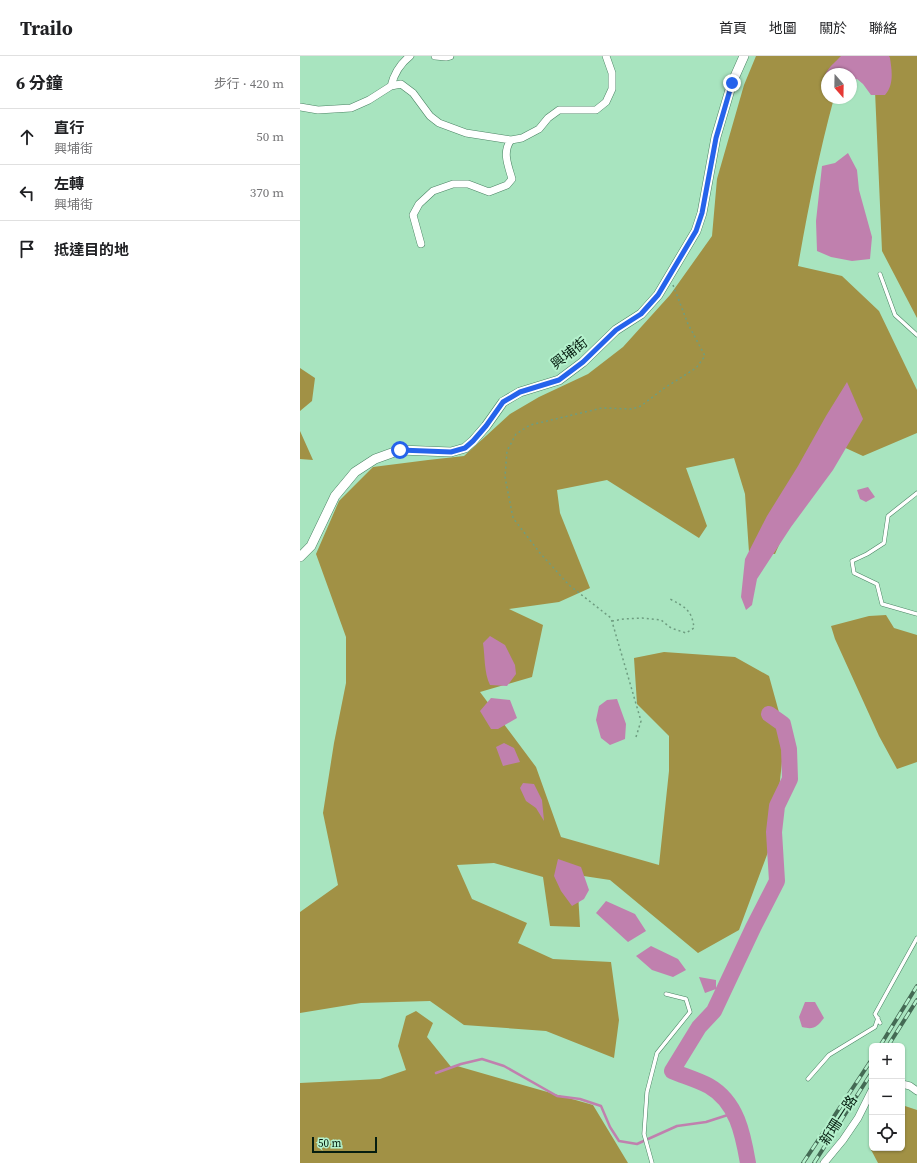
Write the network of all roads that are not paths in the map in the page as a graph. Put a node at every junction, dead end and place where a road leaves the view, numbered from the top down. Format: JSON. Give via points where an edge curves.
{"nodes":[{"id":1,"x":410,"y":56,"type":"edge"},
{"id":2,"x":435,"y":56,"type":"edge"},
{"id":3,"x":450,"y":56,"type":"edge"},
{"id":4,"x":606,"y":56,"type":"edge"},
{"id":5,"x":744,"y":56,"type":"edge"},
{"id":6,"x":391,"y":86,"type":"junction"},
{"id":7,"x":300,"y":107,"type":"edge"},
{"id":8,"x":511,"y":140,"type":"junction"},
{"id":9,"x":421,"y":244,"type":"dead end"},
{"id":10,"x":880,"y":274,"type":"dead end"},
{"id":11,"x":917,"y":334,"type":"edge"},
{"id":12,"x":917,"y":493,"type":"edge"},
{"id":13,"x":300,"y":557,"type":"edge"},
{"id":14,"x":917,"y":614,"type":"edge"},
{"id":15,"x":917,"y":938,"type":"edge"},
{"id":16,"x":666,"y":994,"type":"dead end"},
{"id":17,"x":808,"y":1079,"type":"dead end"},
{"id":18,"x":905,"y":1085,"type":"edge"},
{"id":19,"x":917,"y":1091,"type":"edge"},
{"id":20,"x":869,"y":1096,"type":"edge"},
{"id":21,"x":652,"y":1163,"type":"edge"},
{"id":22,"x":824,"y":1163,"type":"edge"}],
"edges":[{"from":1,"to":6,"type":"street","via":[[403,61]]},
{"from":2,"to":3,"type":"street"},
{"from":4,"to":8,"type":"street","via":[[612,73],[612,89],[606,102],[596,110],[559,110],[539,129],[522,138]]},
{"from":5,"to":13,"type":"street","name":"興埔街","via":[[732,83],[716,138],[702,213],[696,231],[658,295],[641,314],[616,330],[583,362],[559,380],[520,392],[503,402],[486,426],[465,448],[451,452],[400,450],[375,459],[355,472],[335,496],[311,546]]},
{"from":6,"to":7,"type":"street","via":[[350,108],[318,110]]},
{"from":6,"to":8,"type":"street","via":[[401,84],[413,93],[430,116],[440,123],[466,133]]},
{"from":8,"to":9,"type":"street","via":[[506,147],[506,160],[512,179],[506,185],[489,192],[468,184],[453,184],[433,191],[419,204],[413,215]]},
{"from":10,"to":11,"type":"lane","via":[[895,315]]},
{"from":12,"to":14,"type":"lane","via":[[888,516],[884,543],[852,561],[854,573],[877,584],[882,604]]},
{"from":15,"to":17,"type":"lane","via":[[875,1014],[879,1021],[875,1027],[829,1056]]},
{"from":16,"to":21,"type":"lane","via":[[686,999],[690,1012],[657,1053],[647,1092],[644,1134]]},
{"from":18,"to":19,"type":"street"},
{"from":20,"to":22,"type":"street","name":"新珊一路","via":[[851,1129]]}]}
